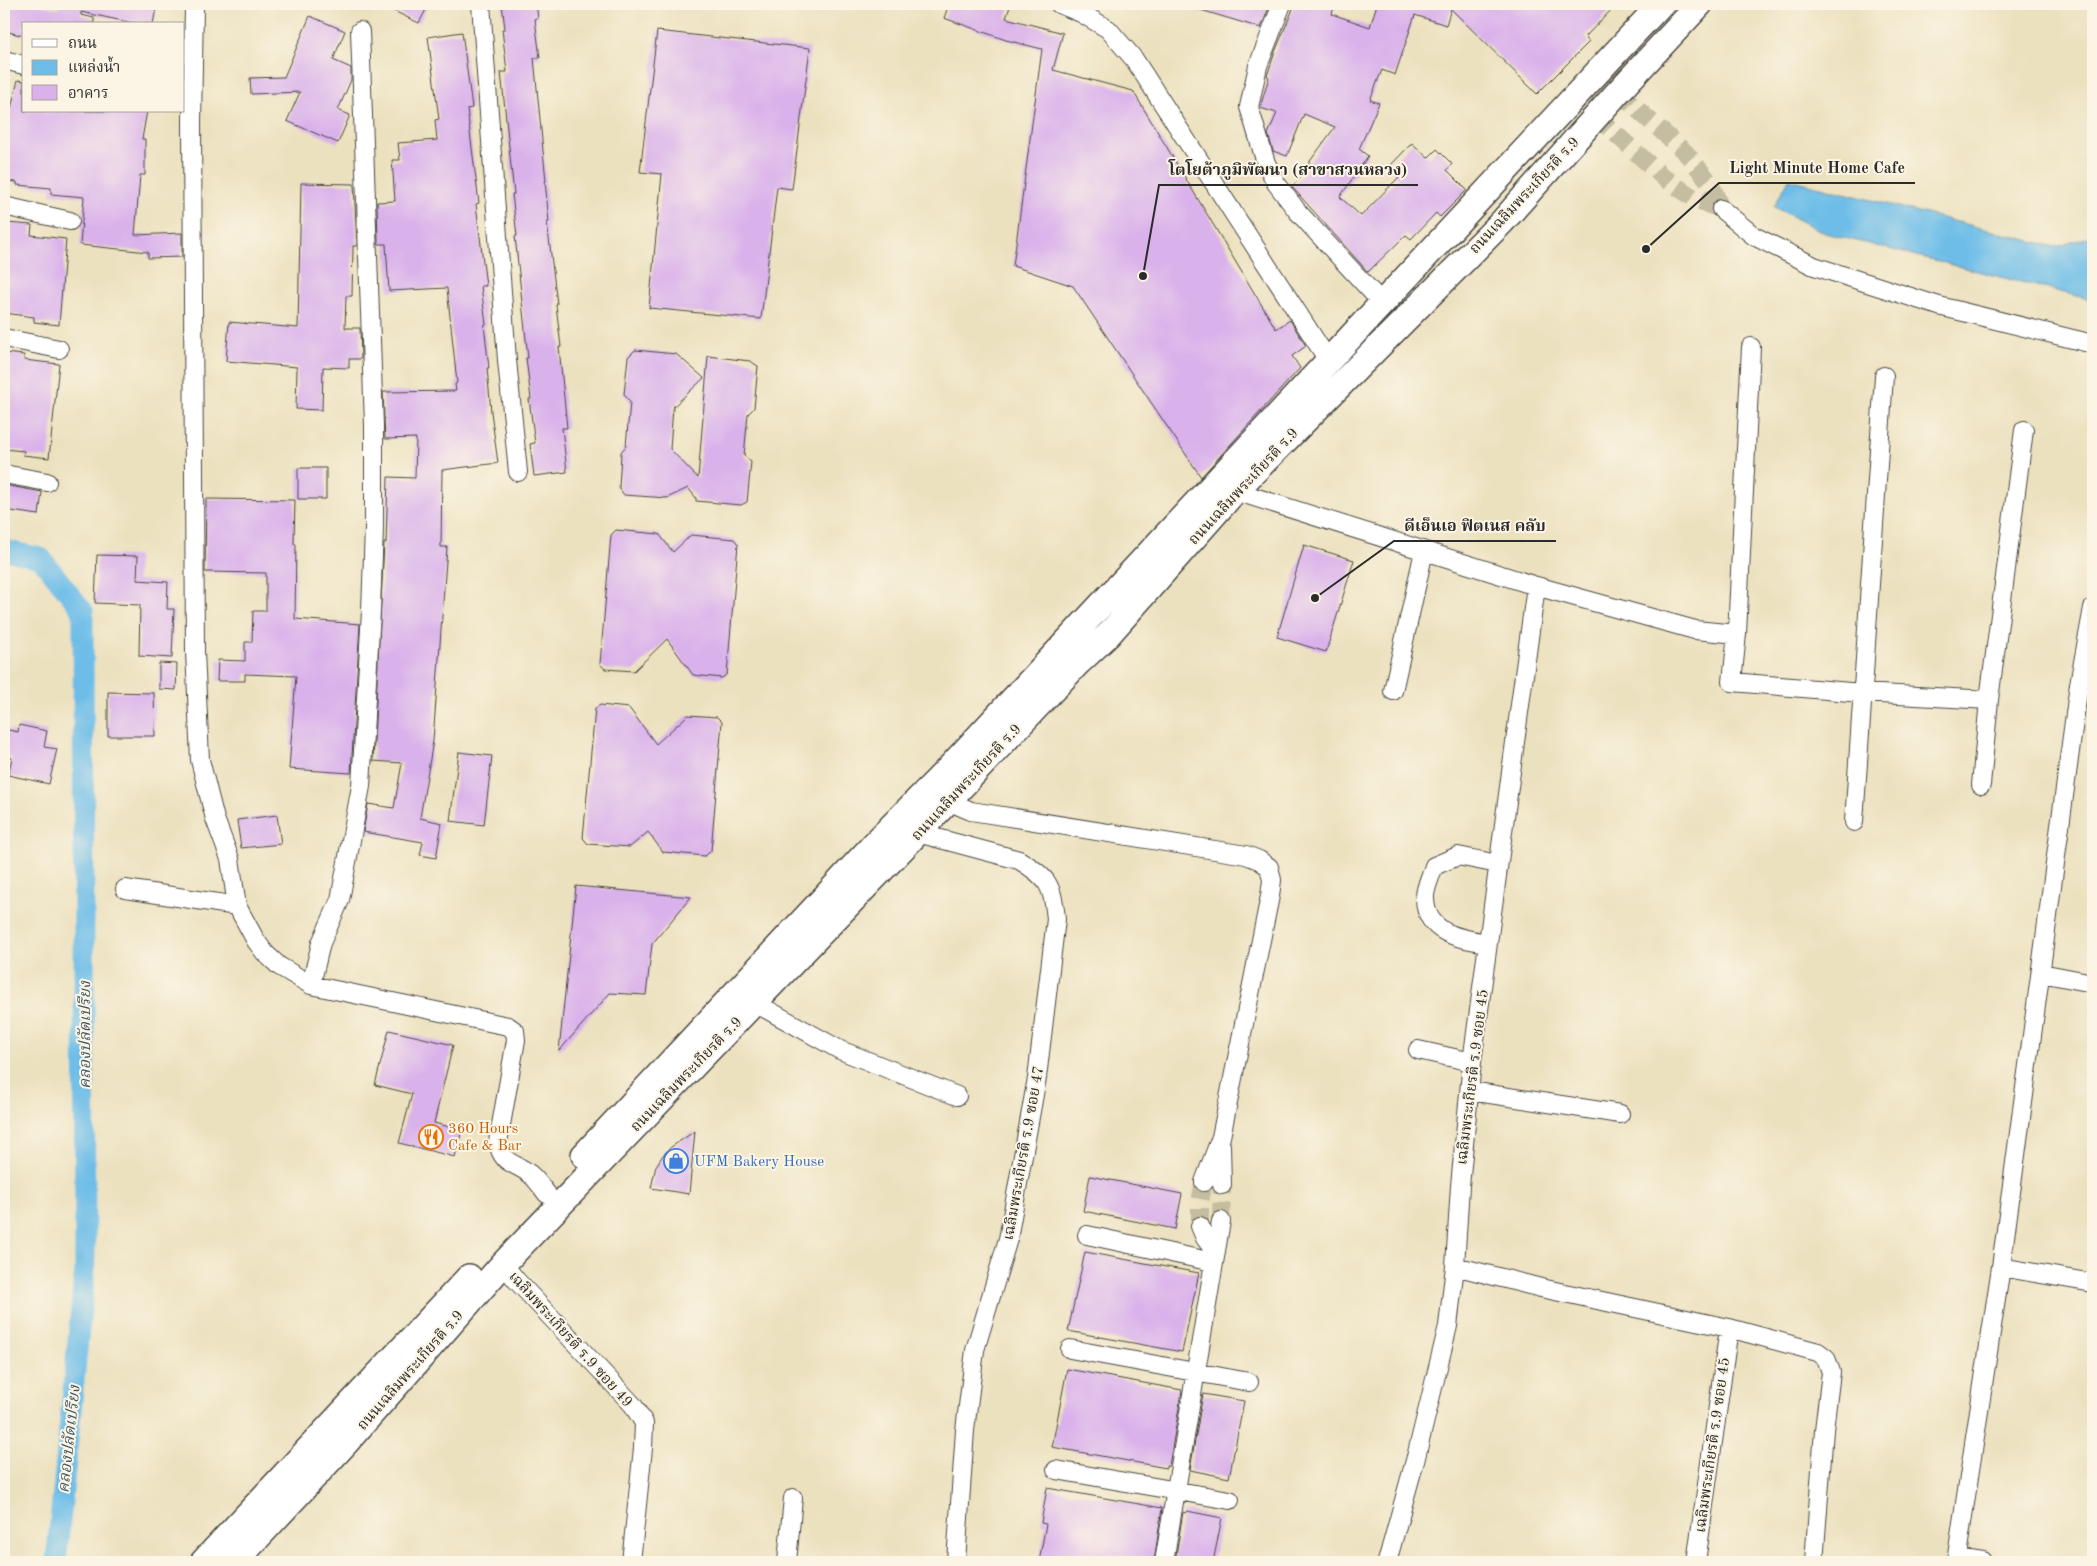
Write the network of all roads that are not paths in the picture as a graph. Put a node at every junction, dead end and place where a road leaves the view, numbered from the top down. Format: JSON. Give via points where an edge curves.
{"nodes":[{"id":1,"x":481,"y":4,"type":"edge"},
{"id":2,"x":1059,"y":4,"type":"edge"},
{"id":3,"x":1282,"y":4,"type":"edge"},
{"id":4,"x":1661,"y":4,"type":"edge"},
{"id":5,"x":1700,"y":4,"type":"edge"},
{"id":6,"x":194,"y":7,"type":"dead end"},
{"id":7,"x":360,"y":31,"type":"dead end"},
{"id":8,"x":4,"y":60,"type":"edge"},
{"id":9,"x":22,"y":64,"type":"edge"},
{"id":10,"x":4,"y":206,"type":"edge"},
{"id":11,"x":1721,"y":209,"type":"dead end"},
{"id":12,"x":70,"y":221,"type":"dead end"},
{"id":13,"x":1382,"y":303,"type":"junction"},
{"id":14,"x":4,"y":338,"type":"edge"},
{"id":15,"x":2093,"y":344,"type":"edge"},
{"id":16,"x":1751,"y":347,"type":"dead end"},
{"id":17,"x":59,"y":349,"type":"dead end"},
{"id":18,"x":1328,"y":360,"type":"junction"},
{"id":19,"x":1884,"y":376,"type":"dead end"},
{"id":20,"x":2024,"y":430,"type":"dead end"},
{"id":21,"x":518,"y":472,"type":"dead end"},
{"id":22,"x":4,"y":474,"type":"edge"},
{"id":23,"x":47,"y":482,"type":"dead end"},
{"id":24,"x":1235,"y":491,"type":"junction"},
{"id":25,"x":1424,"y":551,"type":"junction"},
{"id":26,"x":1536,"y":586,"type":"junction"},
{"id":27,"x":2093,"y":608,"type":"edge"},
{"id":28,"x":1737,"y":634,"type":"junction"},
{"id":29,"x":2086,"y":685,"type":"edge"},
{"id":30,"x":1393,"y":691,"type":"dead end"},
{"id":31,"x":1862,"y":693,"type":"junction"},
{"id":32,"x":1989,"y":700,"type":"junction"},
{"id":33,"x":1981,"y":784,"type":"dead end"},
{"id":34,"x":948,"y":801,"type":"junction"},
{"id":35,"x":1854,"y":822,"type":"dead end"},
{"id":36,"x":918,"y":833,"type":"junction"},
{"id":37,"x":1498,"y":864,"type":"junction"},
{"id":38,"x":125,"y":889,"type":"dead end"},
{"id":39,"x":237,"y":906,"type":"junction"},
{"id":40,"x":1488,"y":943,"type":"junction"},
{"id":41,"x":2041,"y":974,"type":"junction"},
{"id":42,"x":2093,"y":983,"type":"edge"},
{"id":43,"x":311,"y":985,"type":"junction"},
{"id":44,"x":755,"y":1003,"type":"junction"},
{"id":45,"x":1418,"y":1050,"type":"dead end"},
{"id":46,"x":1472,"y":1062,"type":"junction"},
{"id":47,"x":1470,"y":1091,"type":"junction"},
{"id":48,"x":957,"y":1096,"type":"dead end"},
{"id":49,"x":1620,"y":1114,"type":"dead end"},
{"id":50,"x":1221,"y":1138,"type":"junction"},
{"id":51,"x":1204,"y":1182,"type":"tunnel mouth"},
{"id":52,"x":1222,"y":1185,"type":"tunnel mouth"},
{"id":53,"x":547,"y":1194,"type":"junction"},
{"id":54,"x":1221,"y":1222,"type":"tunnel mouth"},
{"id":55,"x":1200,"y":1226,"type":"tunnel mouth"},
{"id":56,"x":1087,"y":1236,"type":"dead end"},
{"id":57,"x":1214,"y":1257,"type":"junction"},
{"id":58,"x":503,"y":1264,"type":"junction"},
{"id":59,"x":1455,"y":1266,"type":"junction"},
{"id":60,"x":2001,"y":1267,"type":"junction"},
{"id":61,"x":2093,"y":1283,"type":"edge"},
{"id":62,"x":1729,"y":1328,"type":"junction"},
{"id":63,"x":1070,"y":1349,"type":"dead end"},
{"id":64,"x":1195,"y":1372,"type":"junction"},
{"id":65,"x":1249,"y":1382,"type":"dead end"},
{"id":66,"x":1056,"y":1470,"type":"dead end"},
{"id":67,"x":1175,"y":1492,"type":"junction"},
{"id":68,"x":793,"y":1498,"type":"dead end"},
{"id":69,"x":1230,"y":1500,"type":"dead end"},
{"id":70,"x":1956,"y":1560,"type":"edge"},
{"id":71,"x":203,"y":1562,"type":"edge"},
{"id":72,"x":235,"y":1562,"type":"edge"},
{"id":73,"x":631,"y":1562,"type":"edge"},
{"id":74,"x":787,"y":1562,"type":"edge"},
{"id":75,"x":956,"y":1562,"type":"edge"},
{"id":76,"x":1164,"y":1562,"type":"edge"},
{"id":77,"x":1387,"y":1562,"type":"edge"},
{"id":78,"x":1696,"y":1562,"type":"edge"},
{"id":79,"x":1814,"y":1562,"type":"edge"},
{"id":80,"x":1982,"y":1562,"type":"edge"}],
"edges":[{"from":1,"to":21,"type":"street"},
{"from":2,"to":18,"type":"street","via":[[1108,29],[1134,59]]},
{"from":3,"to":13,"type":"street","via":[[1258,66],[1249,107],[1266,163],[1276,183],[1298,212]]},
{"from":4,"to":13,"type":"main road","name":"ถนนเฉลิมพระเกียรติ ร.9"},
{"from":5,"to":24,"type":"main road","name":"ถนนเฉลิมพระเกียรติ ร.9","via":[[1502,222]]},
{"from":6,"to":39,"type":"street","via":[[195,651],[200,760],[215,819],[230,859]]},
{"from":7,"to":43,"type":"street","via":[[374,425],[371,611],[360,786],[340,900],[321,943]]},
{"from":8,"to":9,"type":"street"},
{"from":10,"to":12,"type":"street"},
{"from":11,"to":15,"type":"street","via":[[1754,236],[1814,266],[1940,306]]},
{"from":13,"to":18,"type":"main road","name":"ถนนเฉลิมพระเกียรติ ร.9"},
{"from":14,"to":17,"type":"street"},
{"from":16,"to":28,"type":"street"},
{"from":18,"to":53,"type":"main road","name":"ถนนเฉลิมพระเกียรติ ร.9"},
{"from":19,"to":31,"type":"street"},
{"from":20,"to":32,"type":"street"},
{"from":22,"to":23,"type":"street"},
{"from":24,"to":25,"type":"street"},
{"from":24,"to":34,"type":"main road","name":"ถนนเฉลิมพระเกียรติ ร.9","via":[[1108,635]]},
{"from":25,"to":26,"type":"street"},
{"from":25,"to":30,"type":"street"},
{"from":26,"to":28,"type":"street","via":[[1695,630]]},
{"from":26,"to":37,"type":"street","name":"เฉลิมพระเกียรติ ร.9 ซอย 45"},
{"from":27,"to":29,"type":"street"},
{"from":28,"to":31,"type":"street","via":[[1732,682]]},
{"from":29,"to":41,"type":"street"},
{"from":31,"to":32,"type":"street"},
{"from":31,"to":35,"type":"street"},
{"from":32,"to":33,"type":"street"},
{"from":34,"to":36,"type":"main road","name":"ถนนเฉลิมพระเกียรติ ร.9"},
{"from":34,"to":50,"type":"street","via":[[971,810],[1246,855],[1269,867],[1272,880],[1270,896]]},
{"from":36,"to":44,"type":"main road","name":"ถนนเฉลิมพระเกียรติ ร.9"},
{"from":36,"to":75,"type":"street","name":"เฉลิมพระเกียรติ ร.9 ซอย 47","via":[[1019,860],[1034,868],[1054,895],[1056,919],[1037,1078],[1008,1239],[975,1350],[965,1430]]},
{"from":37,"to":40,"type":"street","name":"เฉลิมพระเกียรติ ร.9 ซอย 45"},
{"from":37,"to":40,"type":"street","via":[[1458,856],[1434,866],[1425,898],[1428,915],[1435,925],[1457,938]]},
{"from":38,"to":39,"type":"street"},
{"from":39,"to":43,"type":"street","via":[[265,953],[279,966]]},
{"from":40,"to":46,"type":"street","name":"เฉลิมพระเกียรติ ร.9 ซอย 45"},
{"from":41,"to":42,"type":"street"},
{"from":41,"to":60,"type":"street"},
{"from":43,"to":53,"type":"street","via":[[515,1030],[498,1142],[506,1161],[531,1174]]},
{"from":44,"to":48,"type":"street","via":[[840,1050]]},
{"from":44,"to":58,"type":"main road","name":"ถนนเฉลิมพระเกียรติ ร.9"},
{"from":45,"to":46,"type":"street"},
{"from":46,"to":47,"type":"street","name":"เฉลิมพระเกียรติ ร.9 ซอย 45"},
{"from":47,"to":49,"type":"street"},
{"from":47,"to":59,"type":"street","name":"เฉลิมพระเกียรติ ร.9 ซอย 45"},
{"from":50,"to":51,"type":"street"},
{"from":50,"to":52,"type":"street"},
{"from":53,"to":71,"type":"main road","name":"ถนนเฉลิมพระเกียรติ ร.9"},
{"from":54,"to":57,"type":"street"},
{"from":55,"to":57,"type":"street"},
{"from":56,"to":57,"type":"street"},
{"from":57,"to":64,"type":"street"},
{"from":58,"to":72,"type":"main road","name":"ถนนเฉลิมพระเกียรติ ร.9","via":[[344,1446]]},
{"from":58,"to":73,"type":"street","name":"เฉลิมพระเกียรติ ร.9 ซอย 49","via":[[633,1405],[644,1423]]},
{"from":59,"to":62,"type":"street"},
{"from":59,"to":77,"type":"street","name":"เฉลิมพระเกียรติ ร.9 ซอย 45","via":[[1448,1326]]},
{"from":60,"to":61,"type":"street"},
{"from":60,"to":70,"type":"street"},
{"from":62,"to":78,"type":"street","name":"เฉลิมพระเกียรติ ร.9 ซอย 45"},
{"from":62,"to":79,"type":"street","via":[[1818,1352],[1826,1358],[1831,1372]]},
{"from":63,"to":64,"type":"street"},
{"from":64,"to":65,"type":"street"},
{"from":64,"to":67,"type":"street"},
{"from":66,"to":67,"type":"street"},
{"from":67,"to":69,"type":"street"},
{"from":67,"to":76,"type":"street"},
{"from":68,"to":74,"type":"street"},
{"from":70,"to":80,"type":"street"}]}
